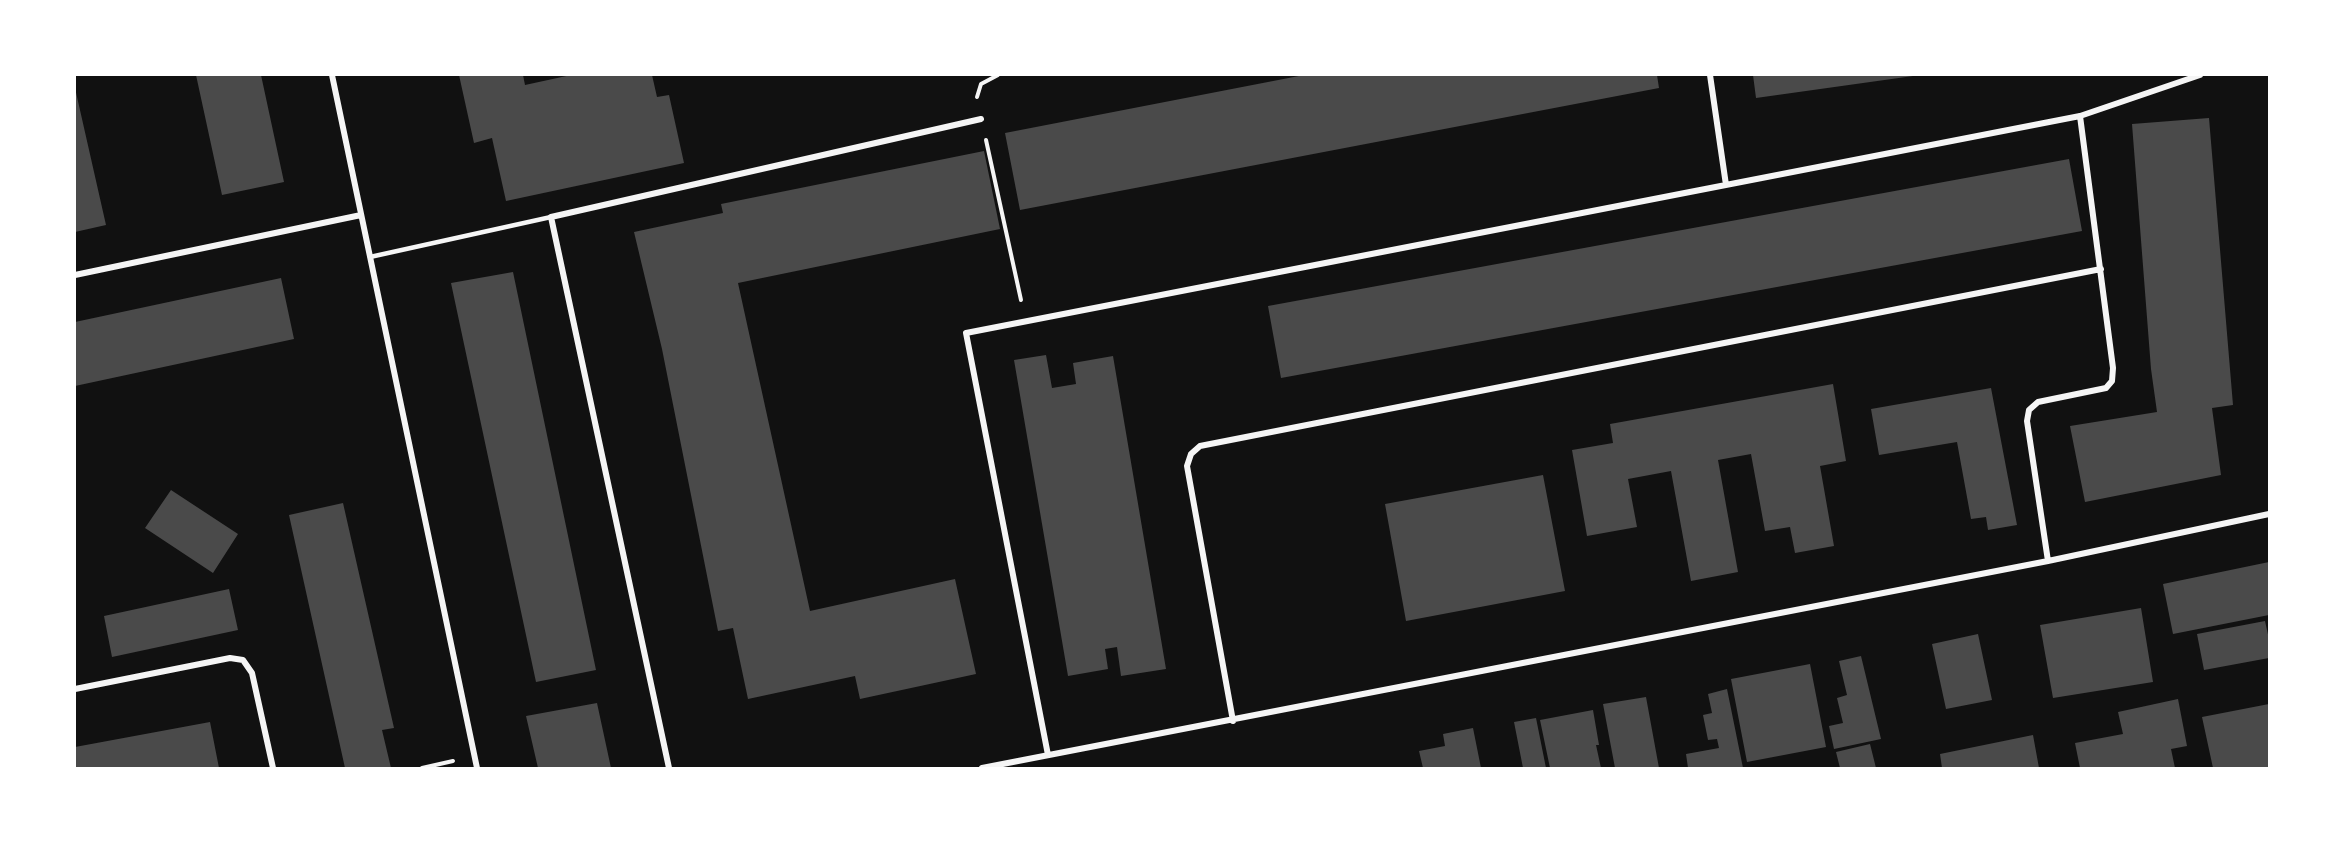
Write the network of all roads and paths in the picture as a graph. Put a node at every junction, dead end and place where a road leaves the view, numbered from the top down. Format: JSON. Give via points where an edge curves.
{"nodes":[{"id":1,"x":332,"y":75,"type":"edge"},
{"id":2,"x":998,"y":75,"type":"edge"},
{"id":3,"x":1710,"y":75,"type":"edge"},
{"id":4,"x":2200,"y":75,"type":"edge"},
{"id":5,"x":2080,"y":116,"type":"junction"},
{"id":6,"x":981,"y":118,"type":"junction"},
{"id":7,"x":1726,"y":185,"type":"junction"},
{"id":8,"x":361,"y":215,"type":"junction"},
{"id":9,"x":551,"y":217,"type":"junction"},
{"id":10,"x":370,"y":257,"type":"junction"},
{"id":11,"x":2101,"y":269,"type":"junction"},
{"id":12,"x":75,"y":275,"type":"edge"},
{"id":13,"x":1026,"y":321,"type":"junction"},
{"id":14,"x":2269,"y":514,"type":"edge"},
{"id":15,"x":2048,"y":561,"type":"junction"},
{"id":16,"x":75,"y":688,"type":"edge"},
{"id":17,"x":1233,"y":721,"type":"junction"},
{"id":18,"x":1048,"y":755,"type":"junction"},
{"id":19,"x":474,"y":756,"type":"junction"},
{"id":20,"x":273,"y":768,"type":"edge"},
{"id":21,"x":422,"y":768,"type":"edge"},
{"id":22,"x":477,"y":768,"type":"edge"},
{"id":23,"x":669,"y":768,"type":"edge"},
{"id":24,"x":982,"y":768,"type":"edge"}],
"edges":[{"from":1,"to":8,"type":"street"},
{"from":2,"to":6,"type":"path","via":[[981,84],[977,95]]},
{"from":3,"to":7,"type":"street"},
{"from":4,"to":5,"type":"street"},
{"from":5,"to":7,"type":"street"},
{"from":5,"to":11,"type":"street"},
{"from":6,"to":9,"type":"street"},
{"from":6,"to":13,"type":"path"},
{"from":7,"to":13,"type":"street"},
{"from":8,"to":10,"type":"street"},
{"from":8,"to":12,"type":"street"},
{"from":9,"to":10,"type":"lane"},
{"from":9,"to":23,"type":"street"},
{"from":10,"to":19,"type":"street"},
{"from":11,"to":15,"type":"street","via":[[2112,381],[2106,388],[2038,402],[2029,410],[2026,421]]},
{"from":11,"to":17,"type":"street","via":[[1200,446],[1191,454],[1187,466]]},
{"from":13,"to":18,"type":"street","via":[[966,333]]},
{"from":14,"to":15,"type":"street"},
{"from":15,"to":17,"type":"street"},
{"from":16,"to":20,"type":"street","via":[[230,658],[243,660],[252,673]]},
{"from":17,"to":18,"type":"street"},
{"from":18,"to":24,"type":"street"},
{"from":19,"to":21,"type":"path"},
{"from":19,"to":22,"type":"street"}]}
